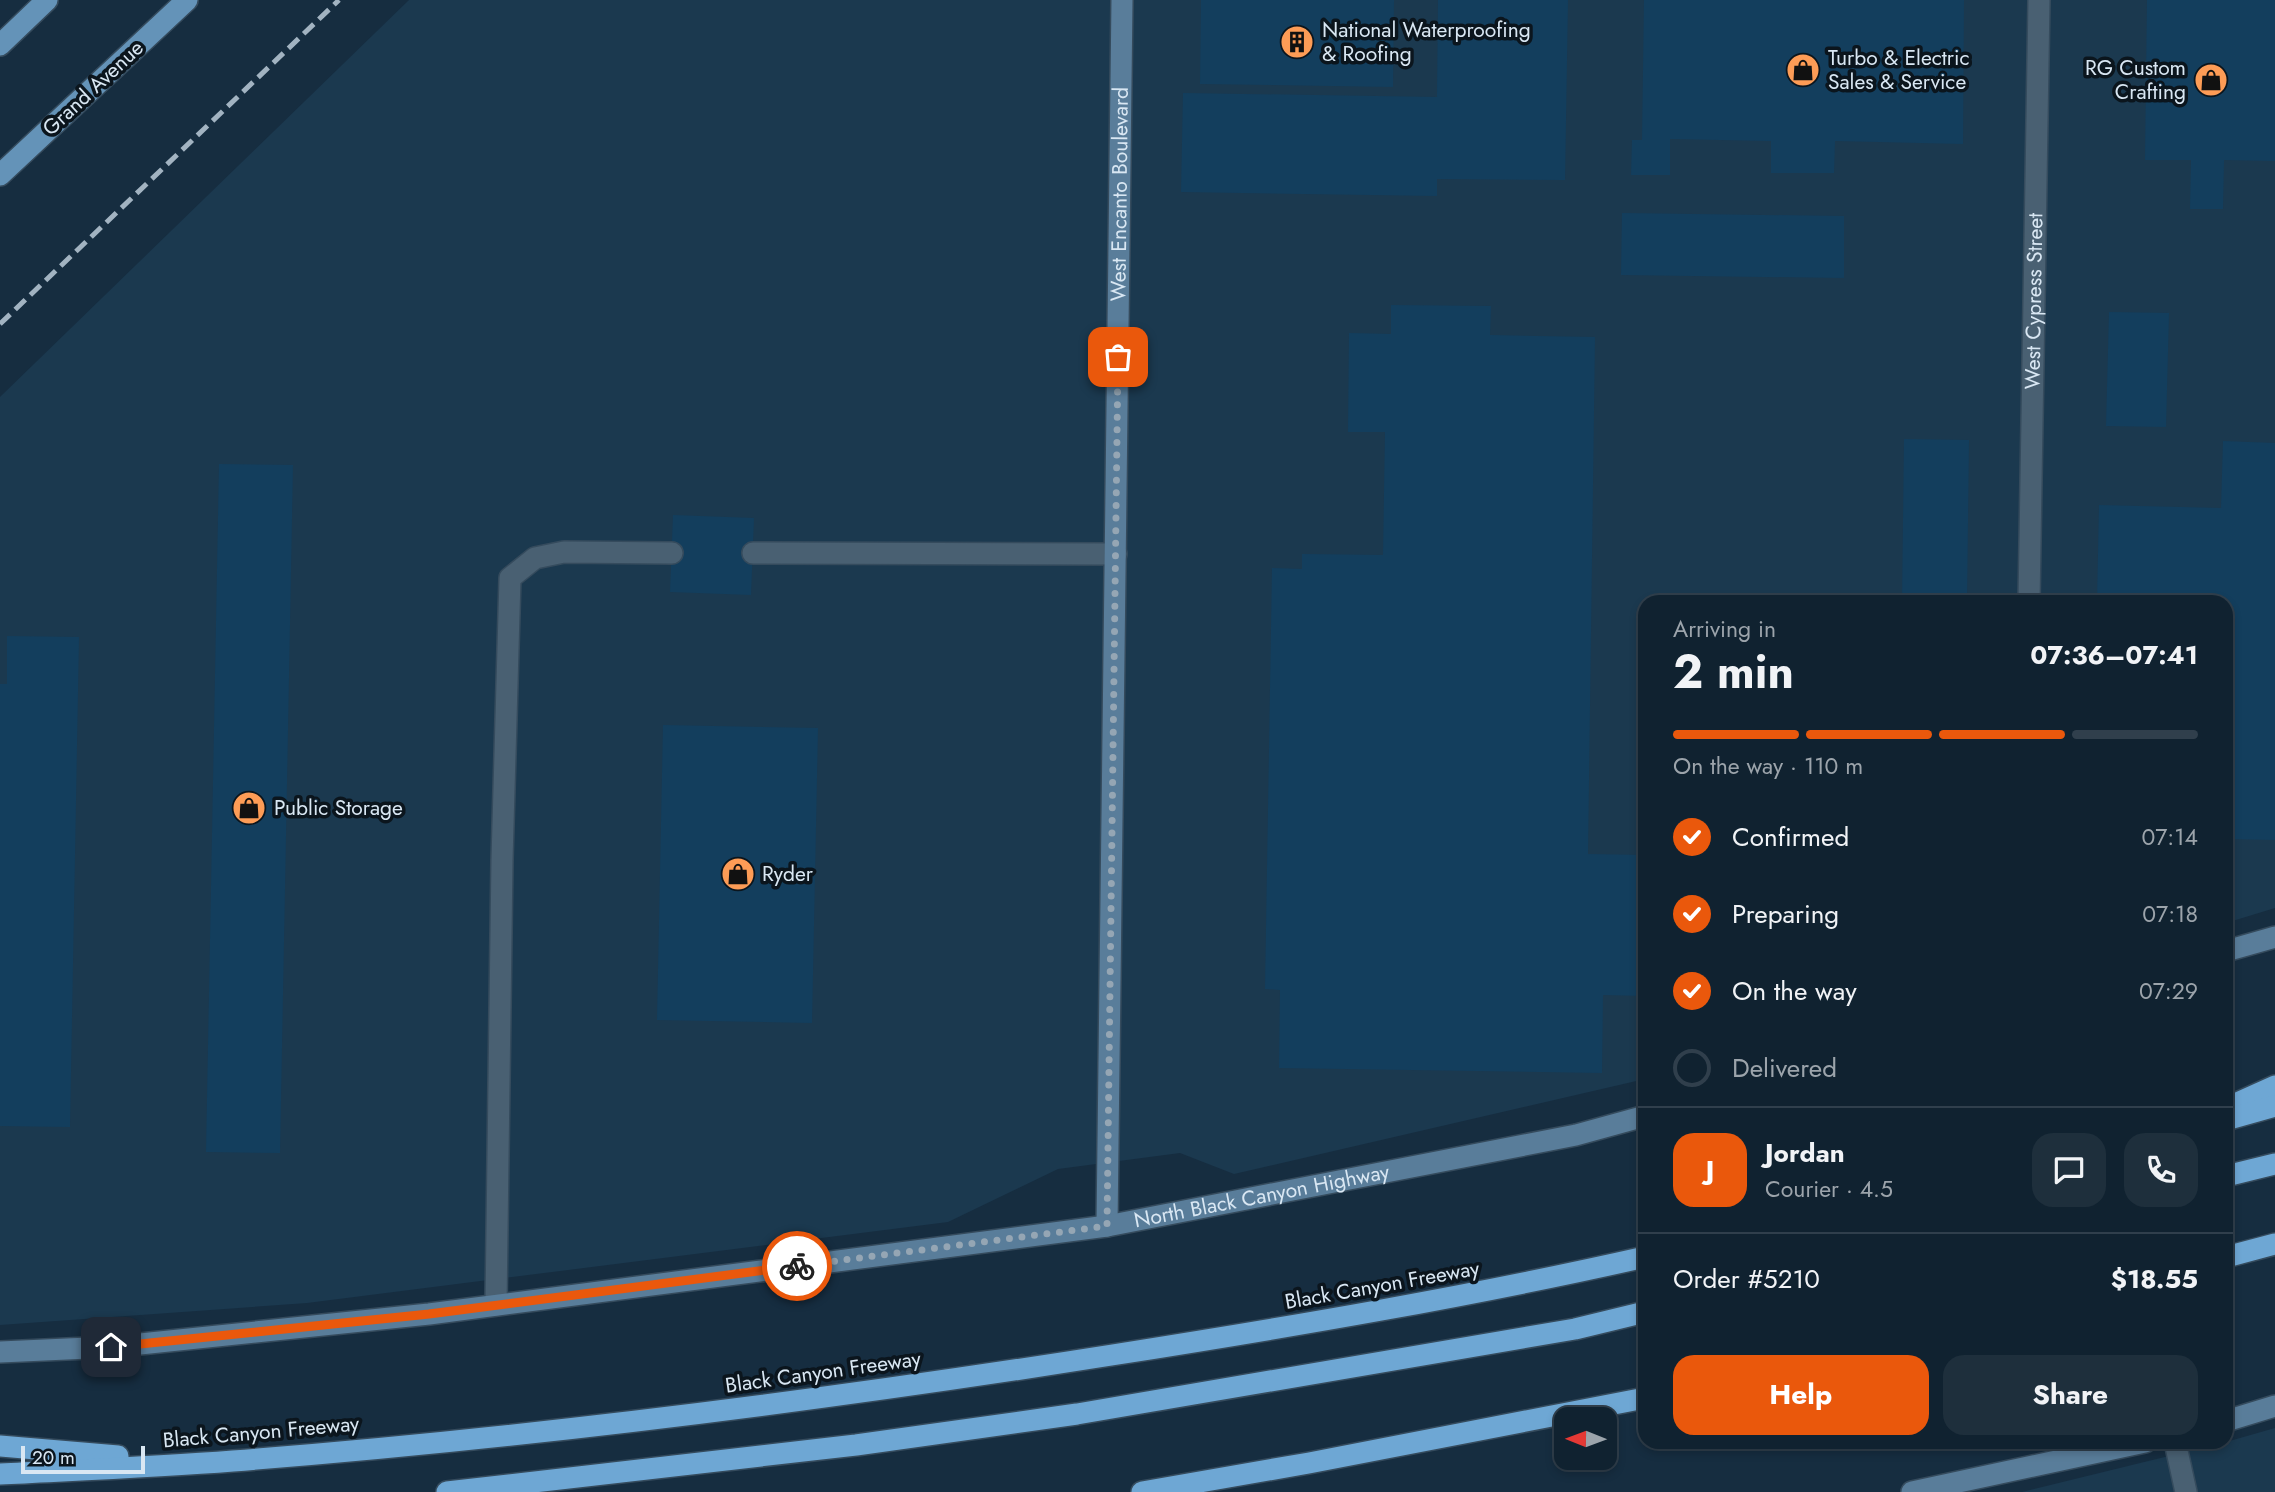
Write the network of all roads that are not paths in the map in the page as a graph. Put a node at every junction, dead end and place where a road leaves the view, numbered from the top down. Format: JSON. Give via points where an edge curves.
{"nodes":[{"id":1,"x":47,"y":0,"type":"edge"},
{"id":2,"x":187,"y":0,"type":"edge"},
{"id":3,"x":1122,"y":0,"type":"edge"},
{"id":4,"x":2039,"y":0,"type":"edge"},
{"id":5,"x":0,"y":46,"type":"edge"},
{"id":6,"x":0,"y":175,"type":"edge"},
{"id":7,"x":672,"y":553,"type":"dead end"},
{"id":8,"x":753,"y":553,"type":"dead end"},
{"id":9,"x":1116,"y":554,"type":"junction"},
{"id":10,"x":2029,"y":595,"type":"edge"},
{"id":11,"x":2275,"y":937,"type":"edge"},
{"id":12,"x":2233,"y":949,"type":"edge"},
{"id":13,"x":2275,"y":1086,"type":"edge"},
{"id":14,"x":2233,"y":1105,"type":"edge"},
{"id":15,"x":2275,"y":1106,"type":"edge"},
{"id":16,"x":1638,"y":1118,"type":"edge"},
{"id":17,"x":2233,"y":1118,"type":"edge"},
{"id":18,"x":2275,"y":1164,"type":"edge"},
{"id":19,"x":2233,"y":1174,"type":"edge"},
{"id":20,"x":1107,"y":1226,"type":"junction"},
{"id":21,"x":2275,"y":1244,"type":"edge"},
{"id":22,"x":2233,"y":1255,"type":"edge"},
{"id":23,"x":1638,"y":1259,"type":"edge"},
{"id":24,"x":496,"y":1305,"type":"junction"},
{"id":25,"x":1638,"y":1314,"type":"edge"},
{"id":26,"x":0,"y":1352,"type":"edge"},
{"id":27,"x":1638,"y":1399,"type":"edge"},
{"id":28,"x":2275,"y":1406,"type":"edge"},
{"id":29,"x":2233,"y":1419,"type":"edge"},
{"id":30,"x":0,"y":1446,"type":"edge"},
{"id":31,"x":2112,"y":1449,"type":"edge"},
{"id":32,"x":2177,"y":1449,"type":"edge"},
{"id":33,"x":232,"y":1461,"type":"junction"},
{"id":34,"x":0,"y":1474,"type":"edge"},
{"id":35,"x":447,"y":1492,"type":"edge"},
{"id":36,"x":1142,"y":1492,"type":"edge"},
{"id":37,"x":1912,"y":1492,"type":"edge"},
{"id":38,"x":2186,"y":1492,"type":"edge"}],
"edges":[{"from":1,"to":5,"type":"main road"},
{"from":2,"to":6,"type":"main road","name":"Grand Avenue"},
{"from":3,"to":9,"type":"main road","name":"West Encanto Boulevard"},
{"from":4,"to":10,"type":"street","name":"West Cypress Street"},
{"from":7,"to":24,"type":"street","via":[[564,552],[535,558],[510,578]]},
{"from":8,"to":9,"type":"street"},
{"from":9,"to":20,"type":"main road","name":"West Encanto Boulevard"},
{"from":11,"to":12,"type":"main road"},
{"from":13,"to":14,"type":"highway"},
{"from":15,"to":17,"type":"highway"},
{"from":16,"to":20,"type":"main road","name":"North Black Canyon Highway","via":[[1576,1135]]},
{"from":18,"to":19,"type":"highway"},
{"from":20,"to":24,"type":"main road","name":"North Black Canyon Highway"},
{"from":21,"to":22,"type":"highway"},
{"from":23,"to":33,"type":"highway","name":"Black Canyon Freeway","via":[[1229,1337],[986,1375],[750,1408]]},
{"from":24,"to":26,"type":"main road","name":"North Black Canyon Highway","via":[[111,1347]]},
{"from":25,"to":35,"type":"highway","via":[[1562,1331],[1077,1414],[856,1445]]},
{"from":27,"to":36,"type":"highway"},
{"from":28,"to":29,"type":"main road"},
{"from":30,"to":33,"type":"highway"},
{"from":31,"to":37,"type":"main road"},
{"from":32,"to":38,"type":"street"},
{"from":33,"to":34,"type":"highway","name":"Black Canyon Freeway"}]}
